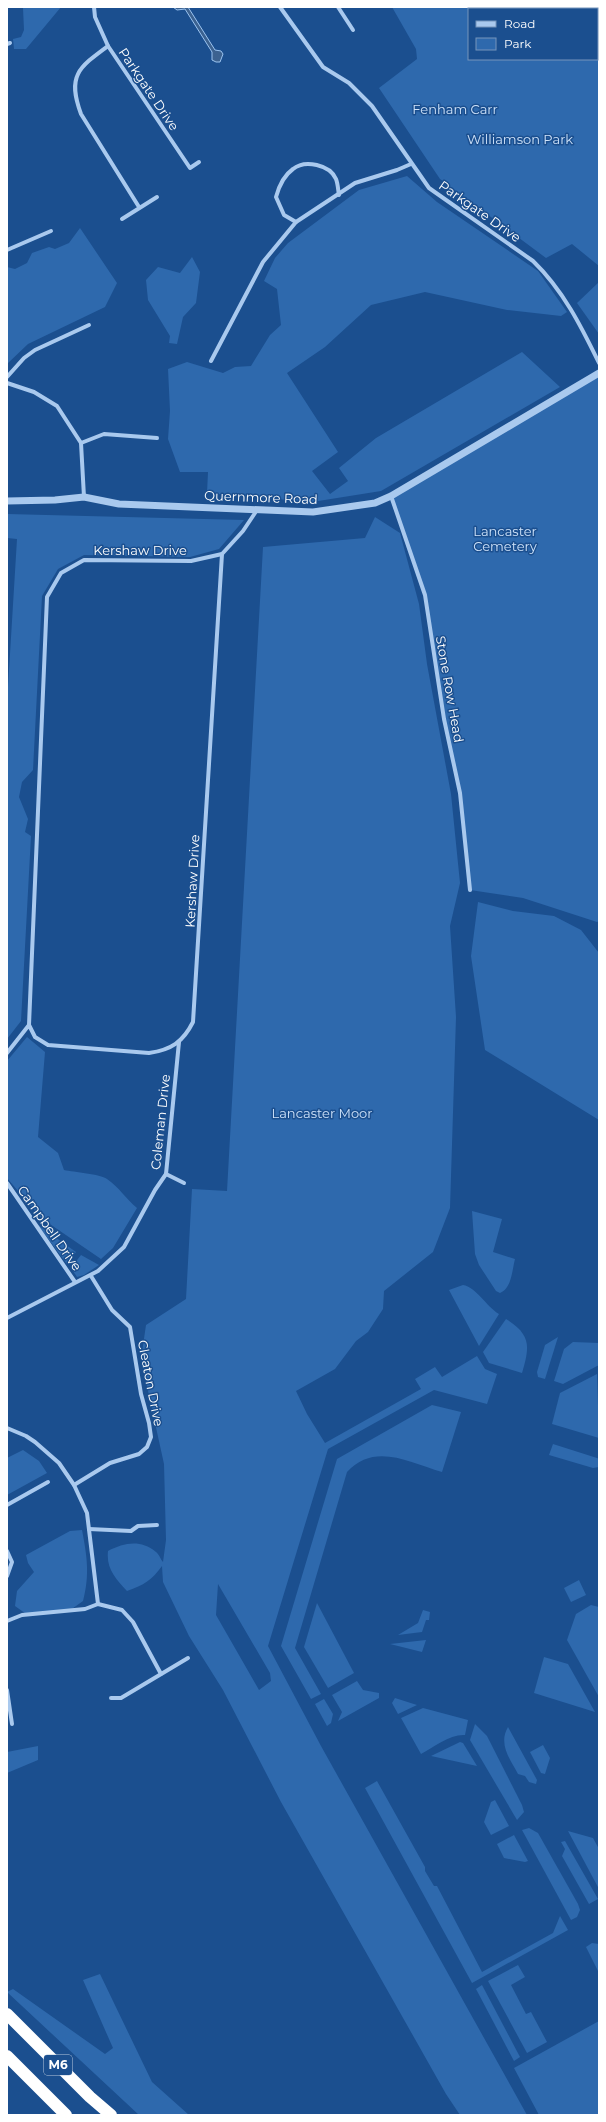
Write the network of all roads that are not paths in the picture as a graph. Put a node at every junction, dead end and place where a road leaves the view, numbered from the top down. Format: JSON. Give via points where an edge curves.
{"nodes":[{"id":1,"x":94,"y":7,"type":"edge"},
{"id":2,"x":280,"y":7,"type":"edge"},
{"id":3,"x":338,"y":7,"type":"edge"},
{"id":4,"x":354,"y":30,"type":"dead end"},
{"id":5,"x":108,"y":46,"type":"junction"},
{"id":6,"x":199,"y":162,"type":"dead end"},
{"id":7,"x":411,"y":164,"type":"junction"},
{"id":8,"x":339,"y":195,"type":"junction"},
{"id":9,"x":157,"y":197,"type":"dead end"},
{"id":10,"x":139,"y":208,"type":"junction"},
{"id":11,"x":122,"y":219,"type":"dead end"},
{"id":12,"x":296,"y":222,"type":"junction"},
{"id":13,"x":51,"y":231,"type":"dead end"},
{"id":14,"x":7,"y":250,"type":"edge"},
{"id":15,"x":89,"y":325,"type":"dead end"},
{"id":16,"x":211,"y":361,"type":"dead end"},
{"id":17,"x":599,"y":364,"type":"edge"},
{"id":18,"x":599,"y":372,"type":"edge"},
{"id":19,"x":7,"y":377,"type":"edge"},
{"id":20,"x":7,"y":383,"type":"edge"},
{"id":21,"x":157,"y":438,"type":"dead end"},
{"id":22,"x":81,"y":443,"type":"junction"},
{"id":23,"x":391,"y":496,"type":"junction"},
{"id":24,"x":84,"y":497,"type":"junction"},
{"id":25,"x":7,"y":501,"type":"edge"},
{"id":26,"x":257,"y":510,"type":"junction"},
{"id":27,"x":222,"y":554,"type":"junction"},
{"id":28,"x":470,"y":890,"type":"dead end"},
{"id":29,"x":29,"y":1025,"type":"junction"},
{"id":30,"x":179,"y":1042,"type":"junction"},
{"id":31,"x":7,"y":1053,"type":"edge"},
{"id":32,"x":166,"y":1174,"type":"junction"},
{"id":33,"x":184,"y":1183,"type":"dead end"},
{"id":34,"x":8,"y":1185,"type":"edge"},
{"id":35,"x":91,"y":1276,"type":"junction"},
{"id":36,"x":76,"y":1282,"type":"junction"},
{"id":37,"x":7,"y":1318,"type":"edge"},
{"id":38,"x":7,"y":1429,"type":"edge"},
{"id":39,"x":48,"y":1482,"type":"dead end"},
{"id":40,"x":74,"y":1485,"type":"junction"},
{"id":41,"x":7,"y":1505,"type":"edge"},
{"id":42,"x":157,"y":1525,"type":"dead end"},
{"id":43,"x":89,"y":1529,"type":"junction"},
{"id":44,"x":7,"y":1551,"type":"edge"},
{"id":45,"x":7,"y":1576,"type":"edge"},
{"id":46,"x":98,"y":1604,"type":"junction"},
{"id":47,"x":7,"y":1622,"type":"edge"},
{"id":48,"x":188,"y":1658,"type":"dead end"},
{"id":49,"x":161,"y":1674,"type":"junction"},
{"id":50,"x":7,"y":1690,"type":"edge"},
{"id":51,"x":111,"y":1698,"type":"dead end"},
{"id":52,"x":12,"y":1724,"type":"dead end"},
{"id":53,"x":7,"y":2014,"type":"edge"},
{"id":54,"x":7,"y":2056,"type":"edge"},
{"id":55,"x":66,"y":2115,"type":"edge"},
{"id":56,"x":111,"y":2115,"type":"edge"}],
"edges":[{"from":1,"to":5,"type":"street","name":"Parkgate Drive","via":[[95,17]]},
{"from":2,"to":7,"type":"street","name":"Parkgate Drive","via":[[323,67],[349,83],[372,106]]},
{"from":3,"to":4,"type":"street"},
{"from":5,"to":6,"type":"street","name":"Parkgate Drive","via":[[190,168]]},
{"from":5,"to":10,"type":"street","via":[[80,70],[74,84],[76,100],[81,114]]},
{"from":7,"to":8,"type":"street","via":[[355,184]]},
{"from":7,"to":17,"type":"street","name":"Parkgate Drive","via":[[429,188],[534,261],[543,270],[576,314]]},
{"from":8,"to":12,"type":"street"},
{"from":8,"to":12,"type":"street","via":[[336,179],[324,168],[310,164],[294,168],[281,182],[276,197],[284,215]]},
{"from":9,"to":10,"type":"street"},
{"from":10,"to":11,"type":"street"},
{"from":12,"to":16,"type":"street","via":[[263,262]]},
{"from":13,"to":14,"type":"street"},
{"from":15,"to":19,"type":"street","via":[[35,350]]},
{"from":18,"to":23,"type":"street","name":"Quernmore Road"},
{"from":20,"to":22,"type":"street","via":[[34,392],[57,406]]},
{"from":21,"to":22,"type":"street","via":[[104,434]]},
{"from":22,"to":24,"type":"street"},
{"from":23,"to":26,"type":"street","name":"Quernmore Road","via":[[375,503],[313,512]]},
{"from":23,"to":28,"type":"street","name":"Stone Row Head","via":[[425,595],[444,719],[460,793]]},
{"from":24,"to":25,"type":"street","name":"Quernmore Road"},
{"from":24,"to":26,"type":"street","name":"Quernmore Road","via":[[119,504]]},
{"from":26,"to":27,"type":"street","via":[[243,531]]},
{"from":27,"to":29,"type":"street","name":"Kershaw Drive","via":[[191,561],[84,560],[61,573],[47,597]]},
{"from":27,"to":30,"type":"street","name":"Kershaw Drive","via":[[193,1022],[188,1033]]},
{"from":29,"to":30,"type":"street","name":"Kershaw Drive","via":[[35,1037],[48,1045],[62,1047],[149,1053],[166,1051]]},
{"from":29,"to":31,"type":"street"},
{"from":30,"to":32,"type":"street","name":"Coleman Drive"},
{"from":32,"to":33,"type":"street"},
{"from":32,"to":35,"type":"street","name":"Coleman Drive","via":[[124,1247]]},
{"from":34,"to":36,"type":"street","name":"Campbell Drive"},
{"from":35,"to":36,"type":"street","name":"Coleman Drive"},
{"from":35,"to":40,"type":"street","name":"Cleaton Drive","via":[[112,1310],[130,1326],[151,1437],[147,1447],[138,1454],[110,1463]]},
{"from":36,"to":37,"type":"street","name":"Coleman Drive"},
{"from":38,"to":40,"type":"street","via":[[35,1442],[59,1463]]},
{"from":39,"to":41,"type":"street"},
{"from":40,"to":43,"type":"street","via":[[87,1513]]},
{"from":42,"to":43,"type":"street","via":[[138,1526],[130,1531]]},
{"from":43,"to":46,"type":"street"},
{"from":44,"to":45,"type":"street","via":[[12,1562]]},
{"from":46,"to":47,"type":"street","via":[[85,1609],[22,1615]]},
{"from":46,"to":49,"type":"street","via":[[122,1610],[133,1622]]},
{"from":48,"to":49,"type":"street"},
{"from":49,"to":51,"type":"street","via":[[121,1698]]},
{"from":50,"to":52,"type":"street"},
{"from":53,"to":56,"type":"highway","number":"M6"},
{"from":54,"to":55,"type":"highway","number":"M6"}]}
